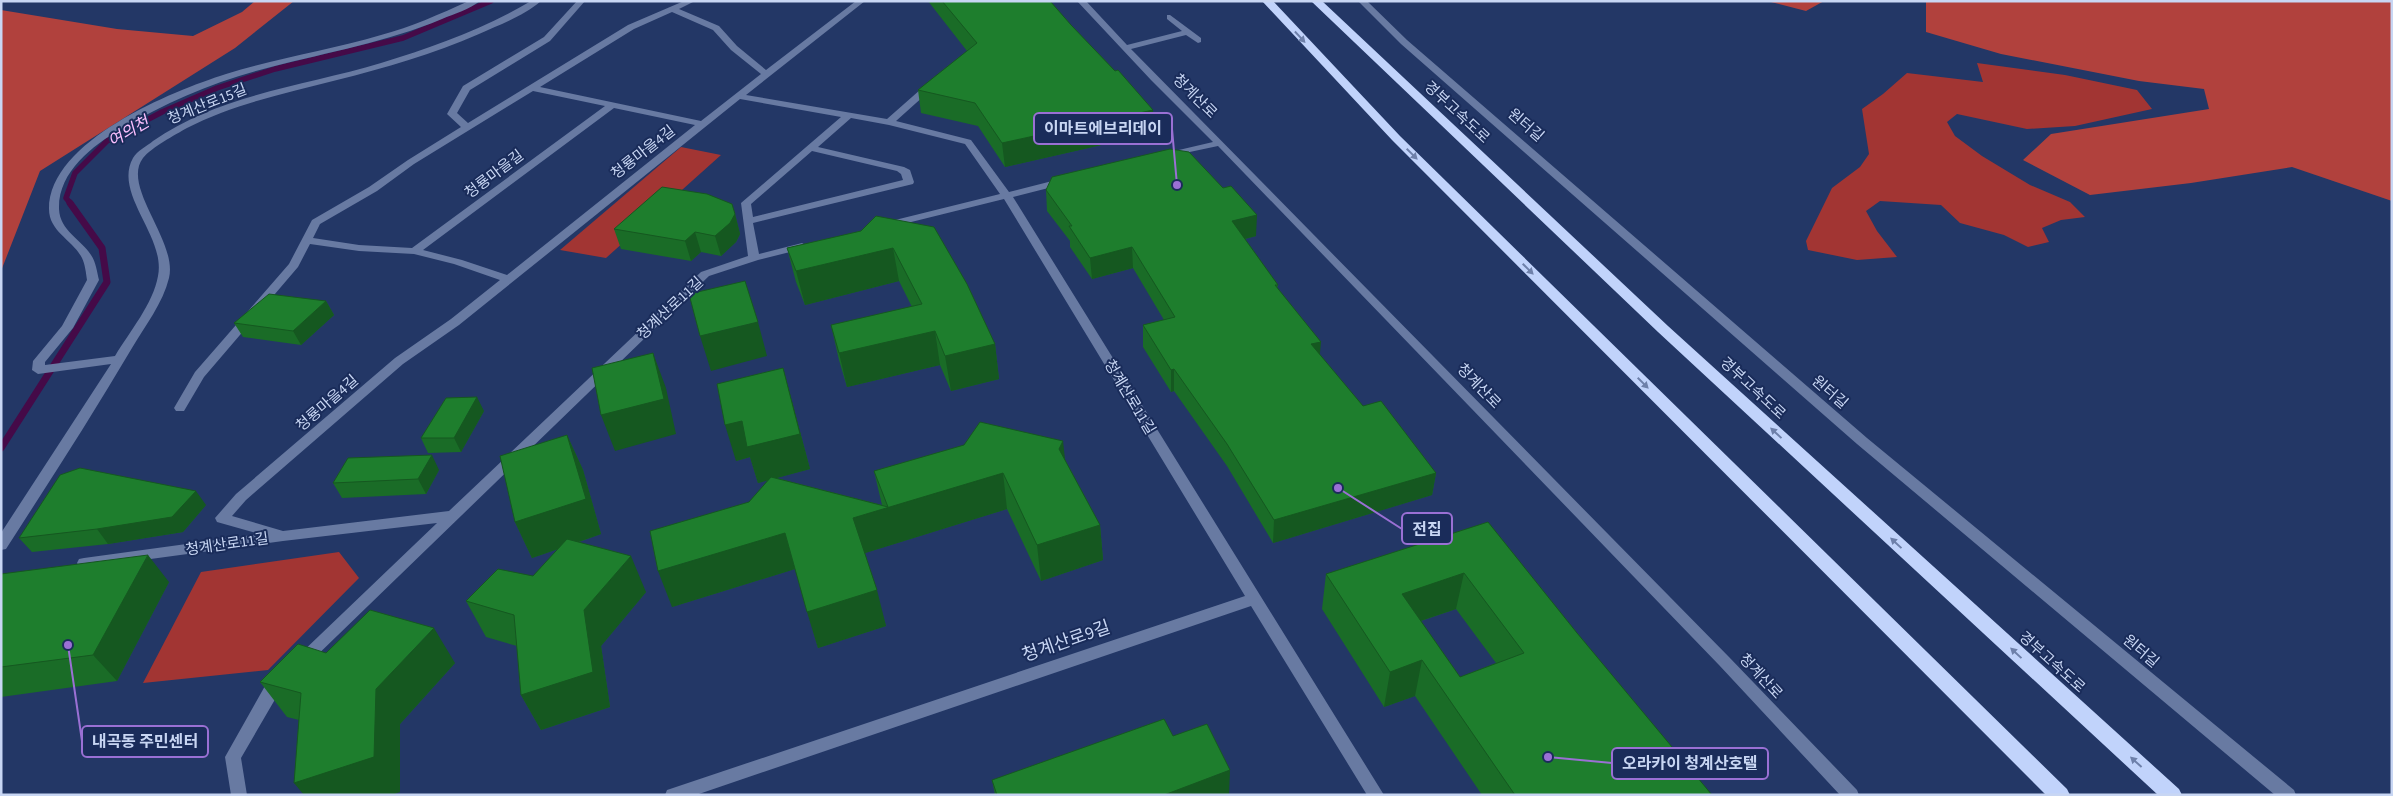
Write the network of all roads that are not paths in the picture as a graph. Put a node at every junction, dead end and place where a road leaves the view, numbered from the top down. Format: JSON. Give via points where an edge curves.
{"nodes":[{"id":1,"x":476,"y":1,"type":"edge"},
{"id":2,"x":537,"y":1,"type":"edge"},
{"id":3,"x":581,"y":1,"type":"edge"},
{"id":4,"x":691,"y":1,"type":"edge"},
{"id":5,"x":861,"y":1,"type":"edge"},
{"id":6,"x":1081,"y":1,"type":"edge"},
{"id":7,"x":1267,"y":1,"type":"edge"},
{"id":8,"x":1316,"y":1,"type":"edge"},
{"id":9,"x":1362,"y":1,"type":"edge"},
{"id":10,"x":672,"y":9,"type":"junction"},
{"id":11,"x":1170,"y":17,"type":"dead end"},
{"id":12,"x":1188,"y":32,"type":"junction"},
{"id":13,"x":1198,"y":40,"type":"dead end"},
{"id":14,"x":1125,"y":48,"type":"junction"},
{"id":15,"x":766,"y":74,"type":"junction"},
{"id":16,"x":937,"y":80,"type":"edge"},
{"id":17,"x":532,"y":88,"type":"junction"},
{"id":18,"x":738,"y":96,"type":"junction"},
{"id":19,"x":612,"y":105,"type":"junction"},
{"id":20,"x":849,"y":115,"type":"junction"},
{"id":21,"x":888,"y":122,"type":"junction"},
{"id":22,"x":702,"y":124,"type":"junction"},
{"id":23,"x":468,"y":127,"type":"junction"},
{"id":24,"x":1220,"y":143,"type":"junction"},
{"id":25,"x":810,"y":148,"type":"junction"},
{"id":26,"x":1155,"y":159,"type":"edge"},
{"id":27,"x":1081,"y":177,"type":"edge"},
{"id":28,"x":1007,"y":196,"type":"junction"},
{"id":29,"x":748,"y":221,"type":"junction"},
{"id":30,"x":876,"y":228,"type":"edge"},
{"id":31,"x":307,"y":240,"type":"junction"},
{"id":32,"x":811,"y":244,"type":"edge"},
{"id":33,"x":414,"y":251,"type":"junction"},
{"id":34,"x":754,"y":258,"type":"junction"},
{"id":35,"x":508,"y":279,"type":"junction"},
{"id":36,"x":120,"y":359,"type":"junction"},
{"id":37,"x":180,"y":408,"type":"dead end"},
{"id":38,"x":453,"y":516,"type":"junction"},
{"id":39,"x":283,"y":536,"type":"junction"},
{"id":40,"x":1,"y":545,"type":"edge"},
{"id":41,"x":69,"y":565,"type":"edge"},
{"id":42,"x":1254,"y":599,"type":"junction"},
{"id":43,"x":239,"y":795,"type":"edge"},
{"id":44,"x":673,"y":795,"type":"edge"},
{"id":45,"x":1376,"y":795,"type":"edge"},
{"id":46,"x":1851,"y":795,"type":"edge"},
{"id":47,"x":2060,"y":795,"type":"edge"},
{"id":48,"x":2172,"y":795,"type":"edge"},
{"id":49,"x":2288,"y":795,"type":"edge"}],
"edges":[{"from":1,"to":36,"type":"street","via":[[385,36],[227,76],[127,122],[80,155],[65,174],[56,195],[54,211],[62,232],[87,256],[93,280],[67,328],[39,361],[38,370]]},
{"from":2,"to":36,"type":"street","name":"청계산로15길","via":[[481,30],[428,50],[215,113],[158,141],[138,159],[133,179],[162,246],[164,276]]},
{"from":3,"to":23,"type":"street","via":[[547,39],[466,88],[452,114]]},
{"from":4,"to":10,"type":"street"},
{"from":5,"to":15,"type":"street","name":"청룡마을4길"},
{"from":6,"to":14,"type":"street","name":"청계산로"},
{"from":7,"to":47,"type":"highway","one_way":true,"via":[[1396,138]]},
{"from":48,"to":8,"type":"highway","name":"경부고속도로","one_way":true,"via":[[1663,330]]},
{"from":9,"to":49,"type":"street","name":"원터길","via":[[1404,42],[1862,441]]},
{"from":10,"to":15,"type":"street","via":[[716,28]]},
{"from":10,"to":17,"type":"street","via":[[631,27]]},
{"from":11,"to":12,"type":"street"},
{"from":12,"to":13,"type":"street"},
{"from":12,"to":14,"type":"street"},
{"from":14,"to":24,"type":"street","name":"청계산로"},
{"from":15,"to":18,"type":"street","name":"청룡마을4길"},
{"from":16,"to":21,"type":"street"},
{"from":17,"to":19,"type":"street"},
{"from":17,"to":23,"type":"street"},
{"from":18,"to":20,"type":"street"},
{"from":18,"to":22,"type":"street","name":"청룡마을4길"},
{"from":19,"to":22,"type":"street","name":"청룡마을4길"},
{"from":19,"to":33,"type":"street","name":"청룡마을길"},
{"from":20,"to":21,"type":"street","name":"청계산로11길"},
{"from":20,"to":25,"type":"street"},
{"from":21,"to":28,"type":"street","name":"청계산로11길","via":[[968,142]]},
{"from":22,"to":35,"type":"street","name":"청룡마을4길"},
{"from":23,"to":31,"type":"street","via":[[316,222]]},
{"from":24,"to":26,"type":"street"},
{"from":24,"to":46,"type":"street","name":"청계산로"},
{"from":25,"to":29,"type":"street","via":[[746,203]]},
{"from":25,"to":29,"type":"street","via":[[900,169],[906,172],[909,182]]},
{"from":27,"to":28,"type":"street"},
{"from":28,"to":30,"type":"street"},
{"from":28,"to":42,"type":"street","name":"청계산로11길"},
{"from":29,"to":34,"type":"street"},
{"from":31,"to":33,"type":"street","via":[[359,248]]},
{"from":31,"to":37,"type":"street","via":[[294,265],[199,375]]},
{"from":32,"to":34,"type":"street","name":"청계산로11길"},
{"from":33,"to":35,"type":"street"},
{"from":34,"to":38,"type":"street","name":"청계산로11길","via":[[705,274]]},
{"from":35,"to":39,"type":"street","name":"청룡마을4길","via":[[399,361],[240,497],[222,518]]},
{"from":36,"to":40,"type":"street","name":"청계산로15길"},
{"from":38,"to":39,"type":"street","name":"청계산로11길"},
{"from":38,"to":43,"type":"street","name":"청계산로11길","via":[[271,691],[233,757]]},
{"from":39,"to":41,"type":"street","name":"청계산로11길"},
{"from":42,"to":44,"type":"street","name":"청계산로9길"},
{"from":42,"to":45,"type":"street"}]}
